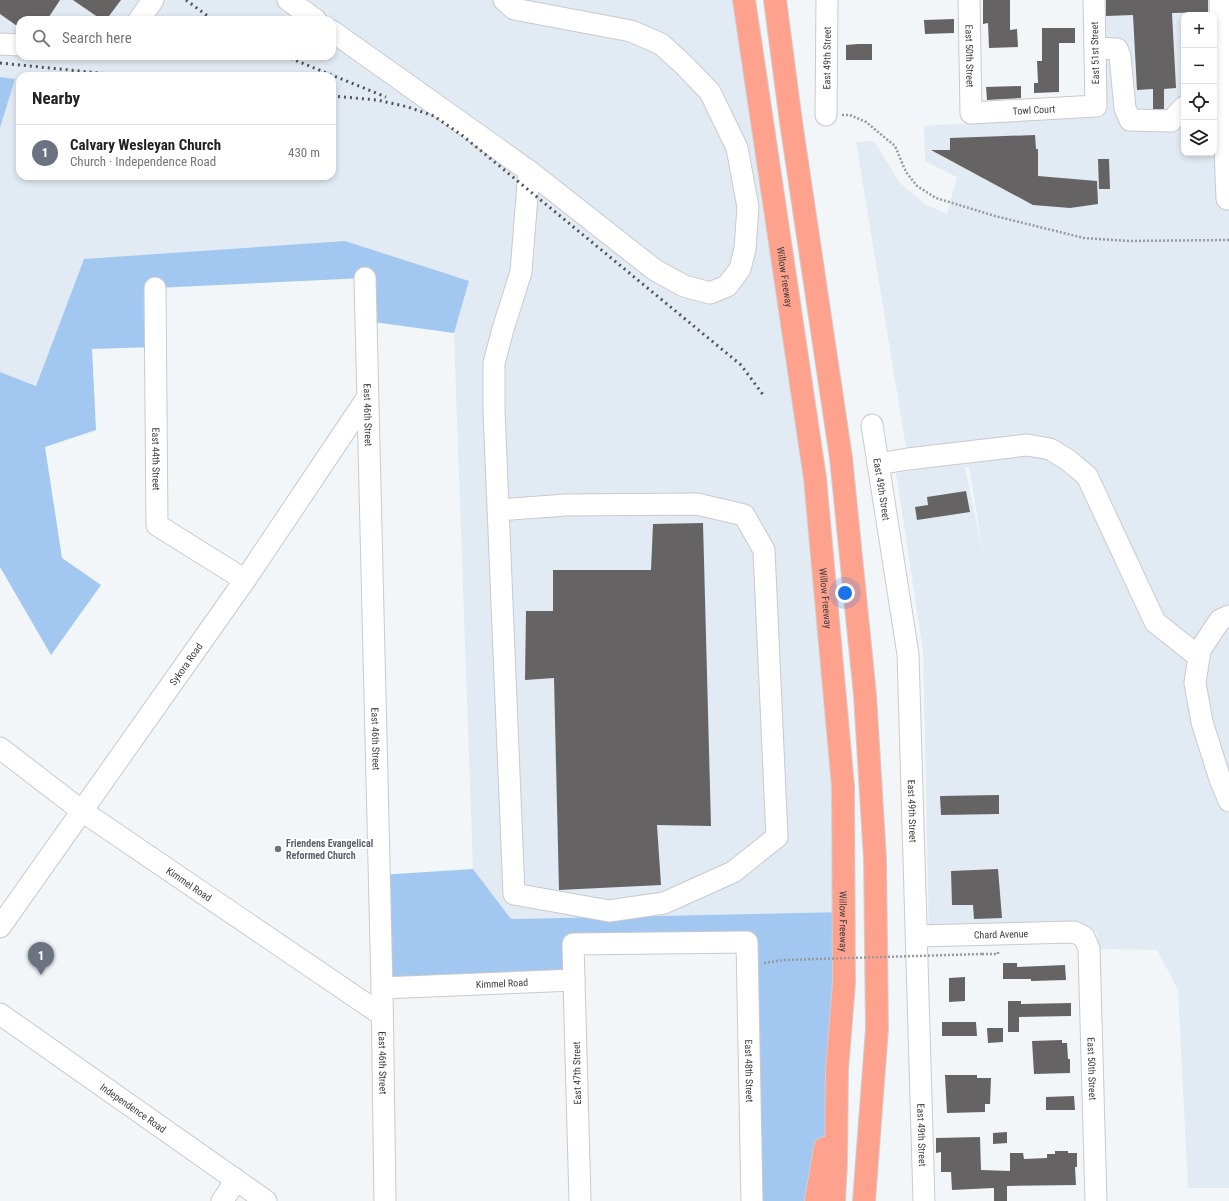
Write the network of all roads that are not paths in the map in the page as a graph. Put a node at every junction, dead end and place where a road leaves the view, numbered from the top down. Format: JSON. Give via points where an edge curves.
{"nodes":[{"id":1,"x":153,"y":0,"type":"edge"},
{"id":2,"x":288,"y":0,"type":"edge"},
{"id":3,"x":504,"y":0,"type":"edge"},
{"id":4,"x":744,"y":0,"type":"edge"},
{"id":5,"x":775,"y":0,"type":"edge"},
{"id":6,"x":827,"y":0,"type":"edge"},
{"id":7,"x":969,"y":0,"type":"edge"},
{"id":8,"x":1094,"y":0,"type":"edge"},
{"id":9,"x":1220,"y":0,"type":"edge"},
{"id":10,"x":142,"y":16,"type":"edge"},
{"id":11,"x":310,"y":16,"type":"edge"},
{"id":12,"x":336,"y":34,"type":"edge"},
{"id":13,"x":0,"y":44,"type":"edge"},
{"id":14,"x":16,"y":45,"type":"edge"},
{"id":15,"x":1095,"y":48,"type":"junction"},
{"id":16,"x":1218,"y":98,"type":"edge"},
{"id":17,"x":1096,"y":106,"type":"joint"},
{"id":18,"x":1181,"y":110,"type":"edge"},
{"id":19,"x":971,"y":113,"type":"joint"},
{"id":20,"x":833,"y":116,"type":"road end"},
{"id":21,"x":529,"y":171,"type":"junction"},
{"id":22,"x":1227,"y":200,"type":"dead end"},
{"id":23,"x":365,"y":278,"type":"dead end"},
{"id":24,"x":155,"y":288,"type":"dead end"},
{"id":25,"x":367,"y":398,"type":"junction"},
{"id":26,"x":872,"y":424,"type":"dead end"},
{"id":27,"x":878,"y":464,"type":"junction"},
{"id":28,"x":498,"y":510,"type":"junction"},
{"id":29,"x":245,"y":580,"type":"junction"},
{"id":30,"x":1229,"y":616,"type":"edge"},
{"id":31,"x":1198,"y":657,"type":"junction"},
{"id":32,"x":0,"y":748,"type":"edge"},
{"id":33,"x":1229,"y":801,"type":"edge"},
{"id":34,"x":82,"y":811,"type":"junction"},
{"id":35,"x":0,"y":927,"type":"edge"},
{"id":36,"x":917,"y":936,"type":"junction"},
{"id":37,"x":1084,"y":937,"type":"joint"},
{"id":38,"x":746,"y":942,"type":"joint"},
{"id":39,"x":574,"y":980,"type":"junction"},
{"id":40,"x":382,"y":988,"type":"junction"},
{"id":41,"x":0,"y":1014,"type":"edge"},
{"id":42,"x":382,"y":1015,"type":"junction"},
{"id":43,"x":838,"y":1070,"type":"junction"},
{"id":44,"x":234,"y":1178,"type":"junction"},
{"id":45,"x":222,"y":1201,"type":"edge"},
{"id":46,"x":266,"y":1201,"type":"edge"},
{"id":47,"x":385,"y":1201,"type":"edge"},
{"id":48,"x":580,"y":1201,"type":"edge"},
{"id":49,"x":752,"y":1201,"type":"edge"},
{"id":50,"x":816,"y":1201,"type":"edge"},
{"id":51,"x":834,"y":1201,"type":"edge"},
{"id":52,"x":864,"y":1201,"type":"edge"},
{"id":53,"x":924,"y":1201,"type":"edge"},
{"id":54,"x":1096,"y":1201,"type":"edge"}],
"edges":[{"from":1,"to":10,"type":"street"},
{"from":2,"to":11,"type":"street"},
{"from":3,"to":21,"type":"street","via":[[514,8],[637,33],[661,44],[710,92],[737,148],[748,206],[745,249],[740,269],[727,286],[710,292],[684,286],[655,270]]},
{"from":4,"to":43,"type":"highway","name":"Willow Freeway","via":[[815,478],[843,786],[844,983]]},
{"from":5,"to":52,"type":"highway","via":[[841,458],[865,695],[876,859],[877,1029]]},
{"from":6,"to":20,"type":"street","name":"East 49th Street"},
{"from":7,"to":19,"type":"street","name":"East 50th Street"},
{"from":8,"to":15,"type":"street","name":"East 51st Street"},
{"from":9,"to":16,"type":"street"},
{"from":12,"to":21,"type":"street"},
{"from":13,"to":14,"type":"street"},
{"from":15,"to":17,"type":"street","name":"East 51st Street"},
{"from":15,"to":18,"type":"street","via":[[1117,50],[1120,56],[1125,108],[1130,120],[1171,121]]},
{"from":16,"to":22,"type":"street"},
{"from":17,"to":19,"type":"street","name":"Towl Court"},
{"from":21,"to":28,"type":"street","via":[[521,272],[494,363]]},
{"from":23,"to":25,"type":"street","name":"East 46th Street"},
{"from":24,"to":29,"type":"street","name":"East 44th Street","via":[[157,525]]},
{"from":25,"to":29,"type":"street","name":"Sykora Road"},
{"from":25,"to":40,"type":"street","name":"East 46th Street"},
{"from":26,"to":27,"type":"street","name":"East 49th Street"},
{"from":27,"to":31,"type":"street","via":[[1027,446],[1050,449],[1087,476],[1155,622]]},
{"from":27,"to":36,"type":"street","name":"East 49th Street","via":[[908,654]]},
{"from":28,"to":28,"type":"street","via":[[514,894],[609,911],[664,903],[733,872],[777,837],[764,550],[744,515],[697,504],[566,505]]},
{"from":29,"to":34,"type":"street","name":"Sykora Road"},
{"from":30,"to":31,"type":"street","via":[[1220,620]]},
{"from":31,"to":33,"type":"street","via":[[1195,683],[1202,722]]},
{"from":32,"to":34,"type":"street","name":"Kimmel Road"},
{"from":34,"to":35,"type":"street","name":"Sykora Road"},
{"from":34,"to":42,"type":"street","name":"Kimmel Road"},
{"from":36,"to":37,"type":"street","name":"Chard Avenue","via":[[1074,932]]},
{"from":36,"to":53,"type":"street","name":"East 49th Street"},
{"from":37,"to":54,"type":"street","name":"East 50th Street","via":[[1089,949]]},
{"from":38,"to":39,"type":"street","name":"East 47th Street","via":[[573,944]]},
{"from":38,"to":49,"type":"street","name":"East 48th Street"},
{"from":39,"to":40,"type":"street","name":"Kimmel Road"},
{"from":39,"to":48,"type":"street","name":"East 47th Street"},
{"from":40,"to":42,"type":"street","name":"East 46th Street"},
{"from":41,"to":44,"type":"street","name":"Independence Road"},
{"from":42,"to":47,"type":"street","name":"East 46th Street"},
{"from":43,"to":50,"type":"highway"},
{"from":43,"to":51,"type":"highway","name":"Willow Freeway"},
{"from":44,"to":45,"type":"street"},
{"from":44,"to":46,"type":"street","name":"Independence Road"}]}
